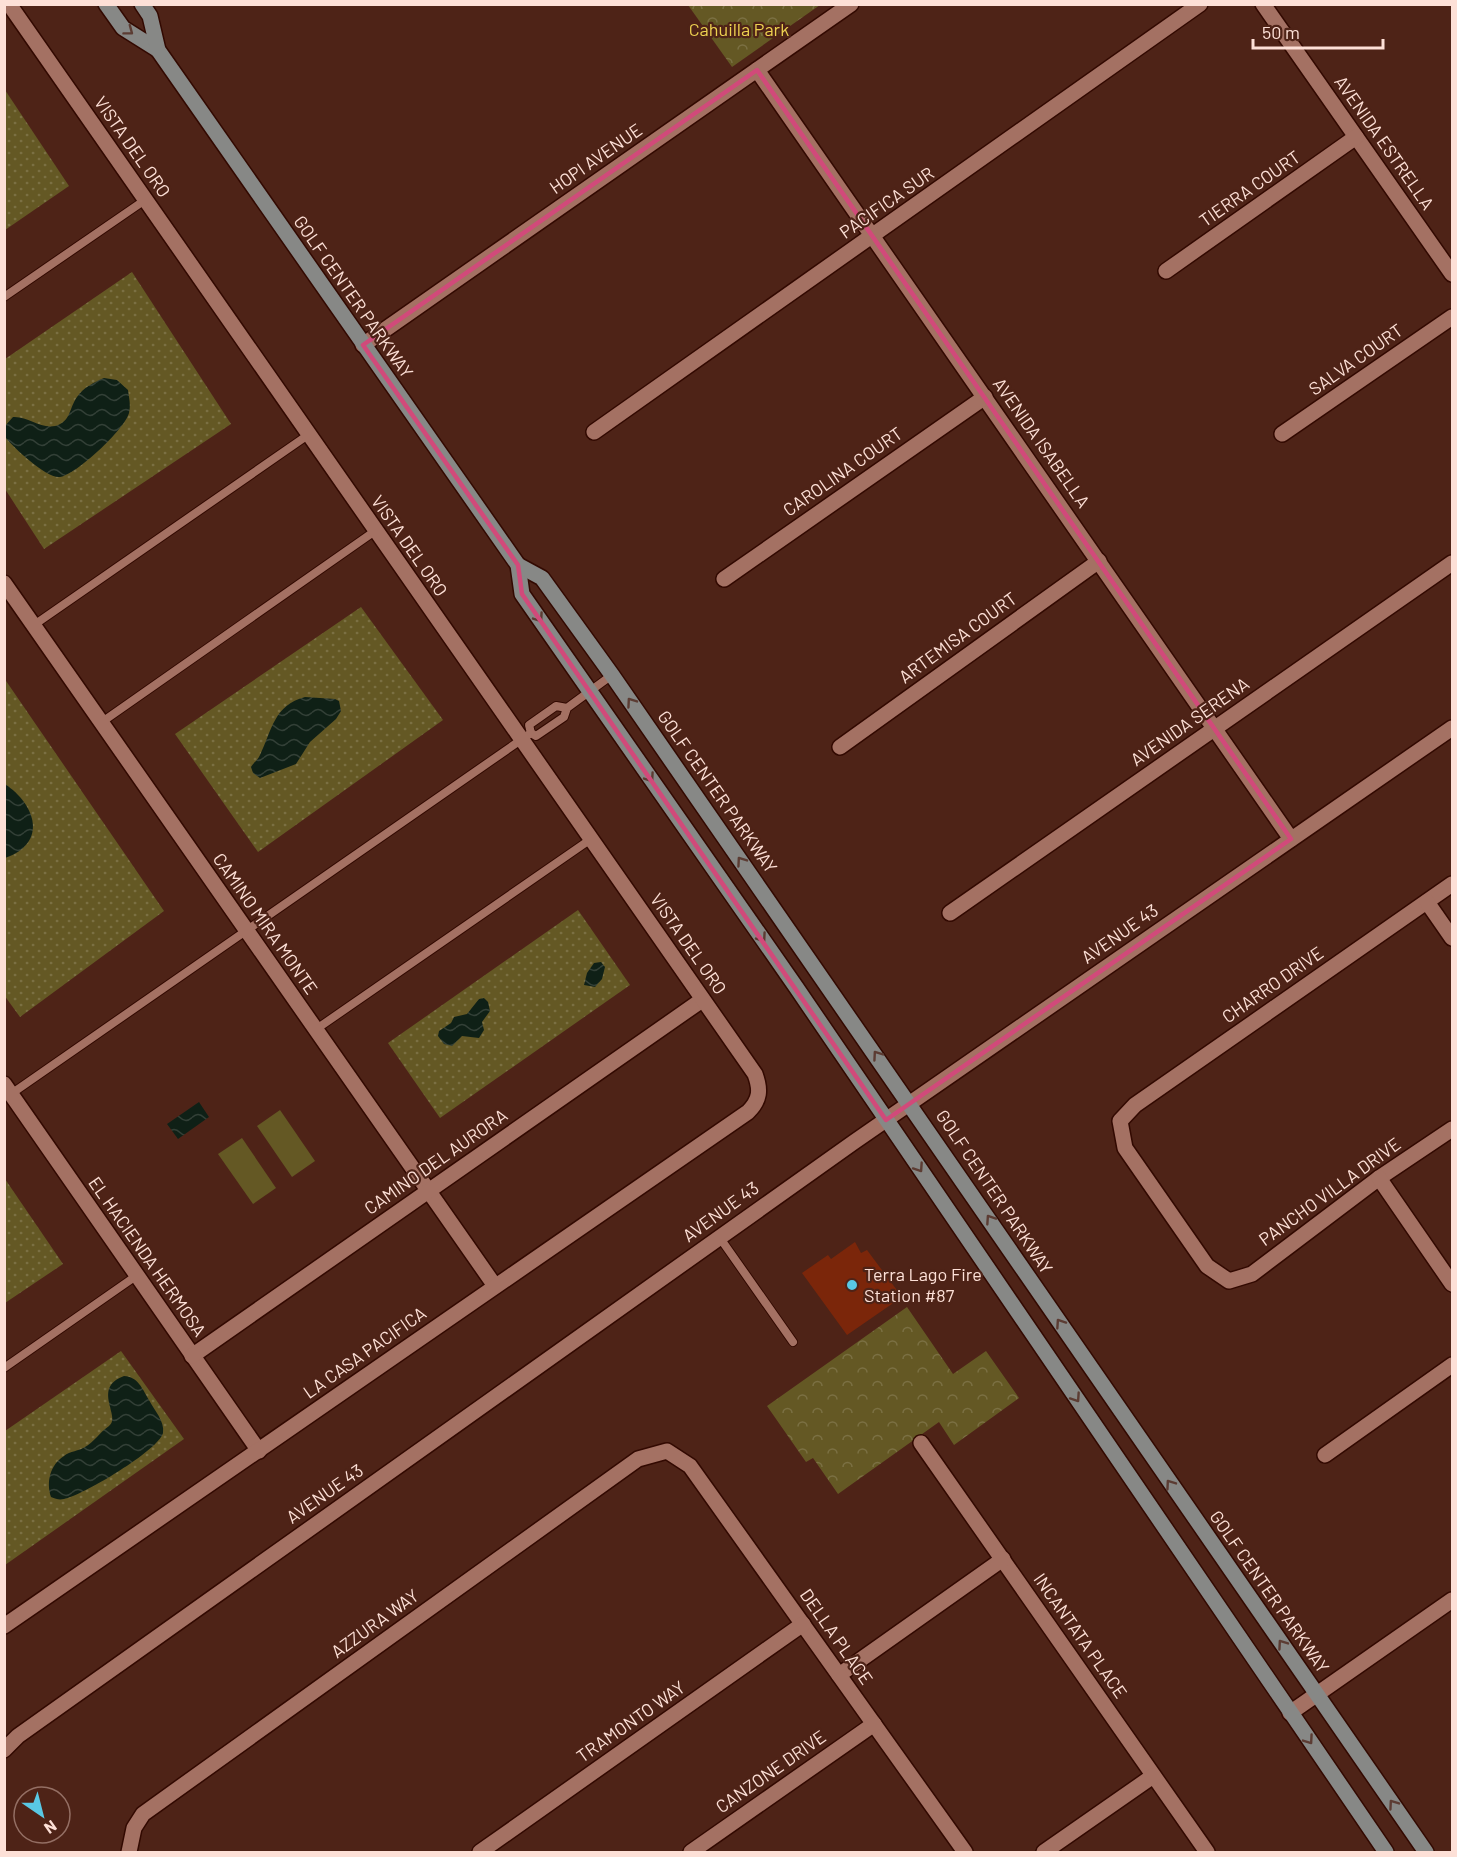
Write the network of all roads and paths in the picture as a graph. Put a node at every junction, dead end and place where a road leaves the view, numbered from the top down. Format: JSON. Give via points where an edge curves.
{"nodes":[{"id":1,"x":9,"y":4,"type":"edge"},
{"id":2,"x":106,"y":4,"type":"edge"},
{"id":3,"x":142,"y":4,"type":"edge"},
{"id":4,"x":851,"y":4,"type":"edge"},
{"id":5,"x":1200,"y":4,"type":"edge"},
{"id":6,"x":1263,"y":4,"type":"edge"},
{"id":7,"x":158,"y":50,"type":"junction"},
{"id":8,"x":757,"y":70,"type":"junction"},
{"id":9,"x":1356,"y":137,"type":"junction"},
{"id":10,"x":145,"y":200,"type":"junction"},
{"id":11,"x":874,"y":236,"type":"junction"},
{"id":12,"x":1166,"y":272,"type":"dead end"},
{"id":13,"x":1452,"y":274,"type":"edge"},
{"id":14,"x":4,"y":297,"type":"edge"},
{"id":15,"x":1452,"y":317,"type":"edge"},
{"id":16,"x":363,"y":345,"type":"junction"},
{"id":17,"x":985,"y":397,"type":"junction"},
{"id":18,"x":594,"y":432,"type":"dead end"},
{"id":19,"x":1282,"y":434,"type":"dead end"},
{"id":20,"x":308,"y":435,"type":"junction"},
{"id":21,"x":375,"y":531,"type":"junction"},
{"id":22,"x":1099,"y":561,"type":"junction"},
{"id":23,"x":1452,"y":563,"type":"edge"},
{"id":24,"x":518,"y":565,"type":"junction"},
{"id":25,"x":724,"y":579,"type":"dead end"},
{"id":26,"x":4,"y":583,"type":"edge"},
{"id":27,"x":34,"y":625,"type":"junction"},
{"id":28,"x":612,"y":675,"type":"junction"},
{"id":29,"x":590,"y":691,"type":"junction"},
{"id":30,"x":567,"y":708,"type":"junction"},
{"id":31,"x":102,"y":722,"type":"junction"},
{"id":32,"x":1452,"y":728,"type":"edge"},
{"id":33,"x":1215,"y":729,"type":"junction"},
{"id":34,"x":526,"y":736,"type":"junction"},
{"id":35,"x":840,"y":747,"type":"dead end"},
{"id":36,"x":591,"y":839,"type":"junction"},
{"id":37,"x":1291,"y":839,"type":"junction"},
{"id":38,"x":1452,"y":884,"type":"edge"},
{"id":39,"x":1427,"y":902,"type":"junction"},
{"id":40,"x":950,"y":913,"type":"dead end"},
{"id":41,"x":246,"y":931,"type":"junction"},
{"id":42,"x":1452,"y":938,"type":"edge"},
{"id":43,"x":702,"y":1000,"type":"junction"},
{"id":44,"x":315,"y":1029,"type":"junction"},
{"id":45,"x":8,"y":1089,"type":"edge"},
{"id":46,"x":910,"y":1103,"type":"junction"},
{"id":47,"x":748,"y":1112,"type":"joint"},
{"id":48,"x":886,"y":1120,"type":"junction"},
{"id":49,"x":1452,"y":1129,"type":"edge"},
{"id":50,"x":1379,"y":1178,"type":"junction"},
{"id":51,"x":428,"y":1191,"type":"junction"},
{"id":52,"x":720,"y":1238,"type":"junction"},
{"id":53,"x":136,"y":1276,"type":"junction"},
{"id":54,"x":1229,"y":1281,"type":"joint"},
{"id":55,"x":1452,"y":1284,"type":"edge"},
{"id":56,"x":495,"y":1286,"type":"junction"},
{"id":57,"x":793,"y":1342,"type":"dead end"},
{"id":58,"x":192,"y":1356,"type":"junction"},
{"id":59,"x":1452,"y":1365,"type":"edge"},
{"id":60,"x":4,"y":1368,"type":"edge"},
{"id":61,"x":921,"y":1443,"type":"dead end"},
{"id":62,"x":667,"y":1450,"type":"joint"},
{"id":63,"x":259,"y":1451,"type":"junction"},
{"id":64,"x":1325,"y":1455,"type":"dead end"},
{"id":65,"x":1003,"y":1559,"type":"junction"},
{"id":66,"x":1452,"y":1600,"type":"edge"},
{"id":67,"x":803,"y":1624,"type":"junction"},
{"id":68,"x":4,"y":1626,"type":"edge"},
{"id":69,"x":839,"y":1675,"type":"junction"},
{"id":70,"x":1317,"y":1694,"type":"junction"},
{"id":71,"x":1290,"y":1713,"type":"junction"},
{"id":72,"x":874,"y":1724,"type":"junction"},
{"id":73,"x":11,"y":1737,"type":"edge"},
{"id":74,"x":4,"y":1750,"type":"edge"},
{"id":75,"x":1153,"y":1776,"type":"junction"},
{"id":76,"x":129,"y":1852,"type":"edge"},
{"id":77,"x":480,"y":1852,"type":"edge"},
{"id":78,"x":691,"y":1852,"type":"edge"},
{"id":79,"x":964,"y":1852,"type":"edge"},
{"id":80,"x":1044,"y":1852,"type":"edge"},
{"id":81,"x":1207,"y":1852,"type":"edge"},
{"id":82,"x":1386,"y":1852,"type":"edge"},
{"id":83,"x":1426,"y":1852,"type":"edge"}],
"edges":[{"from":1,"to":10,"type":"street","name":"VISTA DEL ORO"},
{"from":2,"to":7,"type":"main road","name":"GOLF CENTER PARKWAY","one_way":true,"via":[[123,28]]},
{"from":3,"to":7,"type":"main road","name":"GOLF CENTER PARKWAY","via":[[150,16]]},
{"from":4,"to":8,"type":"street","name":"HOPI AVENUE"},
{"from":5,"to":11,"type":"street","name":"PACIFICA SUR"},
{"from":6,"to":9,"type":"street","name":"AVENIDA ESTRELLA"},
{"from":7,"to":16,"type":"main road","name":"GOLF CENTER PARKWAY"},
{"from":8,"to":11,"type":"street","name":"AVENIDA ISABELLA"},
{"from":8,"to":16,"type":"street","name":"HOPI AVENUE"},
{"from":9,"to":12,"type":"street","name":"TIERRA COURT"},
{"from":9,"to":13,"type":"street","name":"AVENIDA ESTRELLA"},
{"from":10,"to":14,"type":"lane"},
{"from":10,"to":20,"type":"street","name":"VISTA DEL ORO"},
{"from":11,"to":17,"type":"street","name":"AVENIDA ISABELLA"},
{"from":11,"to":18,"type":"street","name":"PACIFICA SUR"},
{"from":15,"to":19,"type":"street","name":"SALVA COURT"},
{"from":16,"to":24,"type":"main road","name":"GOLF CENTER PARKWAY"},
{"from":17,"to":22,"type":"street","name":"AVENIDA ISABELLA"},
{"from":17,"to":25,"type":"street","name":"CAROLINA COURT"},
{"from":20,"to":21,"type":"street","name":"VISTA DEL ORO"},
{"from":20,"to":27,"type":"lane"},
{"from":21,"to":31,"type":"lane"},
{"from":21,"to":34,"type":"street","name":"VISTA DEL ORO"},
{"from":22,"to":33,"type":"street","name":"AVENIDA ISABELLA"},
{"from":22,"to":35,"type":"street","name":"ARTEMISA COURT"},
{"from":23,"to":33,"type":"street","name":"AVENIDA SERENA"},
{"from":24,"to":28,"type":"main road","name":"GOLF CENTER PARKWAY","via":[[542,578]]},
{"from":24,"to":29,"type":"main road","name":"GOLF CENTER PARKWAY","one_way":true,"via":[[522,594]]},
{"from":26,"to":27,"type":"street","name":"CAMINO MIRA MONTE"},
{"from":27,"to":31,"type":"street","name":"CAMINO MIRA MONTE"},
{"from":28,"to":29,"type":"lane"},
{"from":46,"to":28,"type":"main road","name":"GOLF CENTER PARKWAY","one_way":true},
{"from":29,"to":30,"type":"lane"},
{"from":29,"to":48,"type":"main road","name":"GOLF CENTER PARKWAY","one_way":true},
{"from":30,"to":34,"type":"lane","via":[[564,717],[536,736]]},
{"from":30,"to":34,"type":"lane","via":[[556,706],[529,725]]},
{"from":31,"to":41,"type":"street","name":"CAMINO MIRA MONTE"},
{"from":32,"to":37,"type":"street","name":"AVENUE 43"},
{"from":33,"to":37,"type":"street","name":"AVENIDA ISABELLA"},
{"from":33,"to":40,"type":"street","name":"AVENIDA SERENA"},
{"from":34,"to":36,"type":"street","name":"VISTA DEL ORO"},
{"from":34,"to":41,"type":"lane"},
{"from":36,"to":43,"type":"street","name":"VISTA DEL ORO"},
{"from":36,"to":44,"type":"lane"},
{"from":37,"to":46,"type":"street","name":"AVENUE 43"},
{"from":38,"to":39,"type":"street","name":"CHARRO DRIVE"},
{"from":39,"to":42,"type":"street"},
{"from":39,"to":54,"type":"street","name":"CHARRO DRIVE","via":[[1135,1105],[1120,1121],[1125,1148],[1207,1266]]},
{"from":41,"to":44,"type":"street","name":"CAMINO MIRA MONTE"},
{"from":41,"to":45,"type":"lane"},
{"from":43,"to":47,"type":"street","name":"VISTA DEL ORO","via":[[755,1074],[760,1094]]},
{"from":43,"to":51,"type":"street","name":"CAMINO DEL AURORA"},
{"from":44,"to":51,"type":"street","name":"CAMINO MIRA MONTE"},
{"from":45,"to":53,"type":"street","name":"EL HACIENDA HERMOSA"},
{"from":46,"to":48,"type":"street","name":"AVENUE 43"},
{"from":70,"to":46,"type":"main road","name":"GOLF CENTER PARKWAY","one_way":true},
{"from":47,"to":56,"type":"street","name":"LA CASA PACIFICA"},
{"from":48,"to":52,"type":"street","name":"AVENUE 43"},
{"from":48,"to":71,"type":"main road","name":"GOLF CENTER PARKWAY","one_way":true},
{"from":49,"to":50,"type":"street","name":"PANCHO VILLA DRIVE"},
{"from":50,"to":54,"type":"street","name":"PANCHO VILLA DRIVE","via":[[1252,1274]]},
{"from":50,"to":55,"type":"street"},
{"from":51,"to":56,"type":"street","name":"CAMINO MIRA MONTE"},
{"from":51,"to":58,"type":"street","name":"CAMINO DEL AURORA"},
{"from":52,"to":57,"type":"lane"},
{"from":52,"to":73,"type":"street","name":"AVENUE 43"},
{"from":53,"to":58,"type":"street","name":"EL HACIENDA HERMOSA"},
{"from":53,"to":60,"type":"lane"},
{"from":56,"to":63,"type":"street","name":"LA CASA PACIFICA"},
{"from":58,"to":63,"type":"street","name":"EL HACIENDA HERMOSA"},
{"from":59,"to":64,"type":"street"},
{"from":61,"to":65,"type":"street","name":"INCANTATA PLACE"},
{"from":62,"to":67,"type":"street","name":"DELLA PLACE","via":[[690,1466]]},
{"from":62,"to":76,"type":"street","name":"AZZURA WAY","via":[[638,1459],[143,1814],[134,1828]]},
{"from":63,"to":68,"type":"street","name":"LA CASA PACIFICA"},
{"from":65,"to":69,"type":"street"},
{"from":65,"to":75,"type":"street","name":"INCANTATA PLACE"},
{"from":66,"to":70,"type":"street"},
{"from":67,"to":69,"type":"street","name":"DELLA PLACE"},
{"from":67,"to":77,"type":"street","name":"TRAMONTO WAY"},
{"from":69,"to":72,"type":"street","name":"DELLA PLACE"},
{"from":70,"to":71,"type":"street"},
{"from":83,"to":70,"type":"main road","name":"GOLF CENTER PARKWAY","one_way":true},
{"from":71,"to":82,"type":"main road","name":"GOLF CENTER PARKWAY","one_way":true},
{"from":72,"to":78,"type":"street","name":"CANZONE DRIVE"},
{"from":72,"to":79,"type":"street","name":"DELLA PLACE"},
{"from":73,"to":74,"type":"street","name":"AVENUE 43"},
{"from":75,"to":80,"type":"street"},
{"from":75,"to":81,"type":"street","name":"INCANTATA PLACE"}]}
